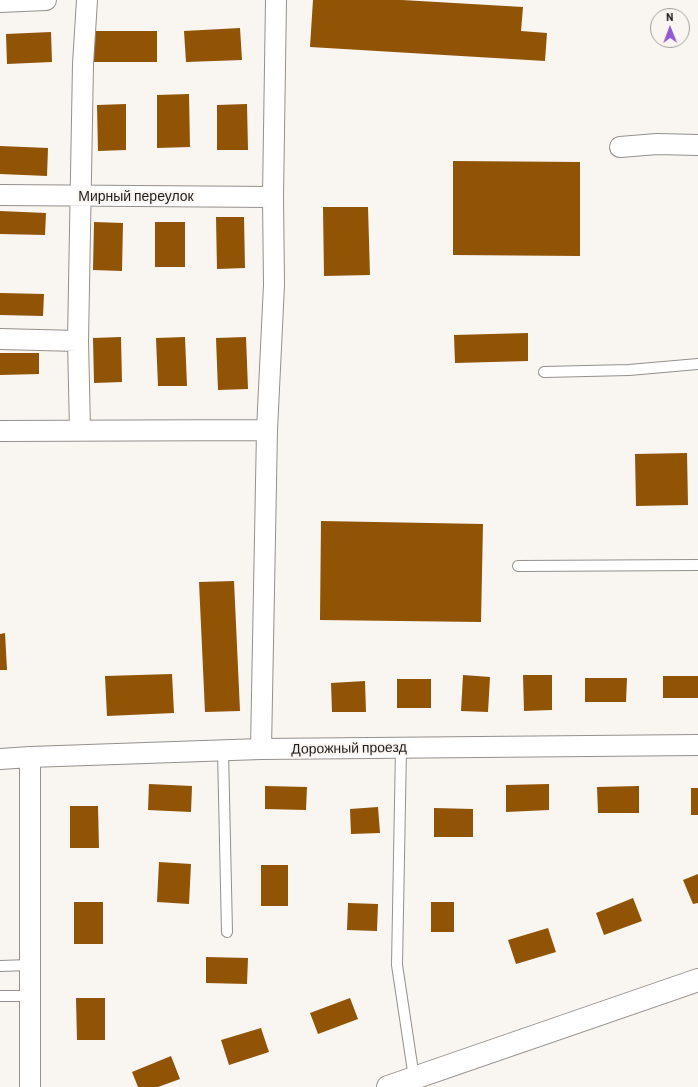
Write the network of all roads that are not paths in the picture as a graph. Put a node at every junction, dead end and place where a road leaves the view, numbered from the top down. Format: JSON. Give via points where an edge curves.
{"nodes":[{"id":1,"x":46,"y":0,"type":"edge"},
{"id":2,"x":87,"y":0,"type":"edge"},
{"id":3,"x":259,"y":0,"type":"edge"},
{"id":4,"x":276,"y":0,"type":"edge"},
{"id":5,"x":0,"y":2,"type":"edge"},
{"id":6,"x":698,"y":144,"type":"edge"},
{"id":7,"x":620,"y":147,"type":"dead end"},
{"id":8,"x":0,"y":195,"type":"edge"},
{"id":9,"x":81,"y":196,"type":"junction"},
{"id":10,"x":273,"y":197,"type":"junction"},
{"id":11,"x":0,"y":339,"type":"edge"},
{"id":12,"x":78,"y":341,"type":"junction"},
{"id":13,"x":698,"y":364,"type":"edge"},
{"id":14,"x":544,"y":372,"type":"dead end"},
{"id":15,"x":80,"y":430,"type":"junction"},
{"id":16,"x":268,"y":430,"type":"junction"},
{"id":17,"x":0,"y":431,"type":"edge"},
{"id":18,"x":698,"y":565,"type":"edge"},
{"id":19,"x":518,"y":566,"type":"dead end"},
{"id":20,"x":698,"y":745,"type":"edge"},
{"id":21,"x":401,"y":748,"type":"junction"},
{"id":22,"x":261,"y":749,"type":"junction"},
{"id":23,"x":224,"y":751,"type":"junction"},
{"id":24,"x":30,"y":757,"type":"junction"},
{"id":25,"x":0,"y":759,"type":"edge"},
{"id":26,"x":227,"y":932,"type":"dead end"},
{"id":27,"x":30,"y":965,"type":"junction"},
{"id":28,"x":0,"y":966,"type":"edge"},
{"id":29,"x":698,"y":980,"type":"edge"},
{"id":30,"x":0,"y":996,"type":"edge"},
{"id":31,"x":30,"y":996,"type":"junction"},
{"id":32,"x":414,"y":1078,"type":"junction"},
{"id":33,"x":30,"y":1087,"type":"edge"},
{"id":34,"x":388,"y":1087,"type":"edge"}],
"edges":[{"from":1,"to":5,"type":"street"},
{"from":2,"to":9,"type":"street","via":[[83,64]]},
{"from":3,"to":4,"type":"street"},
{"from":4,"to":10,"type":"street"},
{"from":6,"to":7,"type":"street"},
{"from":8,"to":9,"type":"street","name":"Мирный переулок"},
{"from":9,"to":10,"type":"street","name":"Мирный переулок"},
{"from":9,"to":12,"type":"street"},
{"from":10,"to":16,"type":"street","via":[[274,285]]},
{"from":11,"to":12,"type":"street"},
{"from":12,"to":15,"type":"street"},
{"from":13,"to":14,"type":"lane","via":[[629,370]]},
{"from":15,"to":16,"type":"street"},
{"from":15,"to":17,"type":"street"},
{"from":16,"to":22,"type":"street"},
{"from":18,"to":19,"type":"lane"},
{"from":20,"to":21,"type":"street","name":"Дорожный проезд"},
{"from":21,"to":22,"type":"street","name":"Дорожный проезд"},
{"from":21,"to":32,"type":"lane","via":[[397,965]]},
{"from":22,"to":23,"type":"street","name":"Дорожный проезд"},
{"from":23,"to":24,"type":"street","name":"Дорожный проезд"},
{"from":23,"to":26,"type":"lane"},
{"from":24,"to":25,"type":"street","name":"Дорожный проезд"},
{"from":24,"to":27,"type":"street"},
{"from":27,"to":28,"type":"lane"},
{"from":27,"to":31,"type":"street"},
{"from":29,"to":32,"type":"main road"},
{"from":30,"to":31,"type":"lane"},
{"from":31,"to":33,"type":"street"},
{"from":32,"to":34,"type":"main road"}]}
